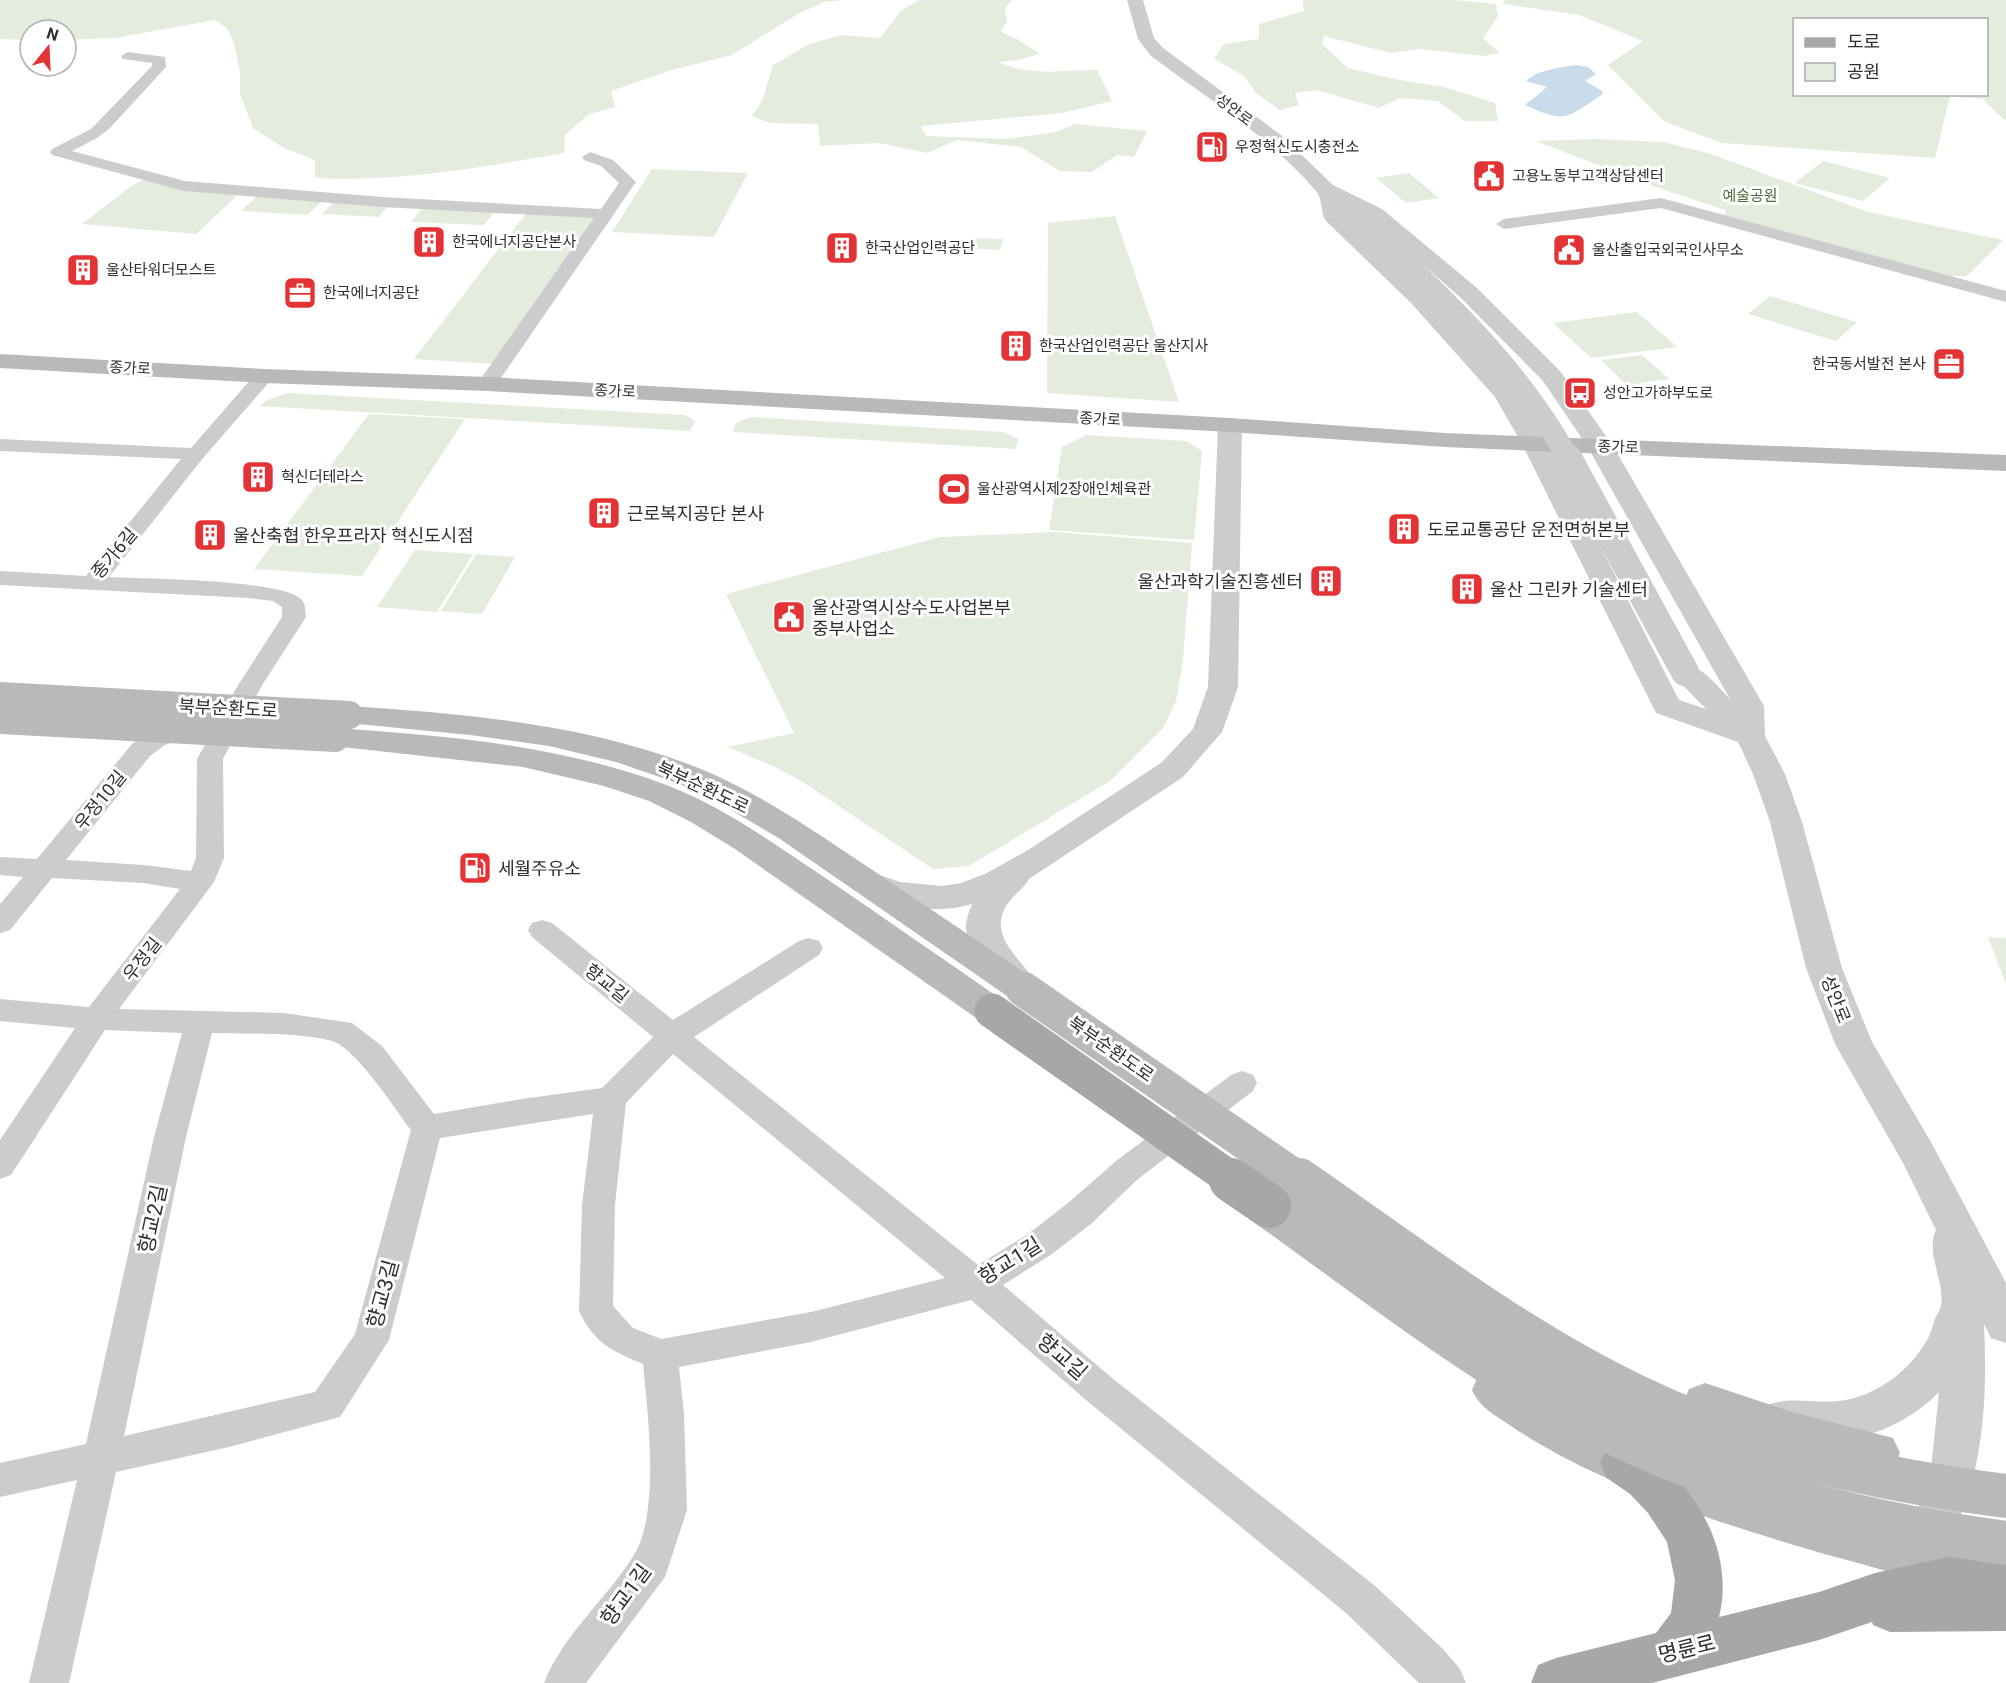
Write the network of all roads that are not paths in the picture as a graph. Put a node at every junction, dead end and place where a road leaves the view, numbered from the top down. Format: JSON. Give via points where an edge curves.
{"nodes":[{"id":1,"x":1135,"y":0,"type":"edge"},
{"id":2,"x":128,"y":56,"type":"dead end"},
{"id":3,"x":590,"y":158,"type":"dead end"},
{"id":4,"x":1328,"y":190,"type":"junction"},
{"id":5,"x":605,"y":214,"type":"junction"},
{"id":6,"x":1504,"y":224,"type":"dead end"},
{"id":7,"x":2006,"y":297,"type":"edge"},
{"id":8,"x":0,"y":361,"type":"edge"},
{"id":9,"x":264,"y":376,"type":"junction"},
{"id":10,"x":487,"y":384,"type":"junction"},
{"id":11,"x":1230,"y":425,"type":"junction"},
{"id":12,"x":1535,"y":444,"type":"junction"},
{"id":13,"x":0,"y":446,"type":"edge"},
{"id":14,"x":1600,"y":446,"type":"junction"},
{"id":15,"x":196,"y":454,"type":"junction"},
{"id":16,"x":2006,"y":463,"type":"edge"},
{"id":17,"x":0,"y":578,"type":"edge"},
{"id":18,"x":92,"y":582,"type":"junction"},
{"id":19,"x":0,"y":696,"type":"edge"},
{"id":20,"x":0,"y":720,"type":"edge"},
{"id":21,"x":229,"y":724,"type":"junction"},
{"id":22,"x":342,"y":726,"type":"junction"},
{"id":23,"x":1750,"y":736,"type":"junction"},
{"id":24,"x":0,"y":866,"type":"edge"},
{"id":25,"x":1025,"y":867,"type":"junction"},
{"id":26,"x":46,"y":868,"type":"junction"},
{"id":27,"x":200,"y":882,"type":"junction"},
{"id":28,"x":867,"y":883,"type":"junction"},
{"id":29,"x":0,"y":923,"type":"edge"},
{"id":30,"x":542,"y":930,"type":"dead end"},
{"id":31,"x":809,"y":948,"type":"dead end"},
{"id":32,"x":1023,"y":989,"type":"junction"},
{"id":33,"x":0,"y":1010,"type":"edge"},
{"id":34,"x":97,"y":1019,"type":"junction"},
{"id":35,"x":200,"y":1022,"type":"junction"},
{"id":36,"x":672,"y":1036,"type":"junction"},
{"id":37,"x":1242,"y":1083,"type":"dead end"},
{"id":38,"x":611,"y":1099,"type":"junction"},
{"id":39,"x":427,"y":1128,"type":"junction"},
{"id":40,"x":2,"y":1158,"type":"edge"},
{"id":41,"x":1284,"y":1193,"type":"junction"},
{"id":42,"x":977,"y":1284,"type":"junction"},
{"id":43,"x":1992,"y":1306,"type":"edge"},
{"id":44,"x":660,"y":1355,"type":"junction"},
{"id":45,"x":1712,"y":1406,"type":"junction"},
{"id":46,"x":101,"y":1460,"type":"junction"},
{"id":47,"x":1623,"y":1463,"type":"junction"},
{"id":48,"x":1954,"y":1469,"type":"junction"},
{"id":49,"x":2006,"y":1473,"type":"edge"},
{"id":50,"x":0,"y":1480,"type":"edge"},
{"id":51,"x":2006,"y":1496,"type":"edge"},
{"id":52,"x":1914,"y":1556,"type":"junction"},
{"id":53,"x":2005,"y":1574,"type":"edge"},
{"id":54,"x":1875,"y":1597,"type":"junction"},
{"id":55,"x":1819,"y":1616,"type":"junction"},
{"id":56,"x":1671,"y":1653,"type":"junction"},
{"id":57,"x":49,"y":1683,"type":"edge"},
{"id":58,"x":564,"y":1683,"type":"edge"},
{"id":59,"x":1446,"y":1683,"type":"edge"},
{"id":60,"x":1556,"y":1683,"type":"edge"}],
"edges":[{"from":1,"to":4,"type":"street","name":"성안로","via":[[1146,39],[1157,52],[1274,139]]},
{"from":2,"to":5,"type":"street","via":[[160,60],[159,67],[95,132],[58,152],[184,186]]},
{"from":3,"to":5,"type":"street","via":[[607,163],[628,182]]},
{"from":4,"to":12,"type":"street","via":[[1333,217],[1419,298],[1498,385]]},
{"from":4,"to":14,"type":"street","via":[[1376,213],[1469,293],[1552,376]]},
{"from":4,"to":23,"type":"street","name":"성안로","bridge":true,"via":[[1440,294],[1491,349],[1553,430],[1685,672]]},
{"from":5,"to":10,"type":"street"},
{"from":6,"to":7,"type":"street","via":[[1661,203]]},
{"from":8,"to":9,"type":"main road","name":"종가로"},
{"from":9,"to":10,"type":"main road","name":"종가로"},
{"from":9,"to":15,"type":"street","name":"종가6길"},
{"from":10,"to":11,"type":"main road","name":"종가로"},
{"from":11,"to":12,"type":"main road","name":"종가로"},
{"from":11,"to":25,"type":"street","via":[[1222,687],[1207,732],[1172,770]]},
{"from":12,"to":14,"type":"main road","name":"종가로"},
{"from":12,"to":23,"type":"street","via":[[1667,706]]},
{"from":13,"to":15,"type":"street"},
{"from":14,"to":16,"type":"main road","name":"종가로"},
{"from":14,"to":23,"type":"street","via":[[1749,706]]},
{"from":15,"to":18,"type":"street","name":"종가6길"},
{"from":17,"to":18,"type":"street","name":"종가6길"},
{"from":18,"to":21,"type":"street","name":"우정길","via":[[249,591],[279,595],[293,604],[294,617]]},
{"from":19,"to":22,"type":"main road","name":"북부순환도로","bridge":true},
{"from":20,"to":22,"type":"main road","name":"북부순환도로","bridge":true},
{"from":21,"to":26,"type":"street","name":"우정10길","via":[[176,731],[141,750]]},
{"from":21,"to":27,"type":"street","name":"우정길","via":[[210,759],[210,858]]},
{"from":22,"to":28,"type":"main road","name":"북부순환도로","via":[[444,722],[536,733],[602,748],[667,768],[729,795],[785,827]]},
{"from":22,"to":41,"type":"main road","name":"북부순환도로","bridge":true,"via":[[581,769],[642,788],[701,813],[1036,1042]]},
{"from":23,"to":43,"type":"street","name":"성안로","via":[[1786,822],[1824,968],[1854,1044],[1939,1195],[1953,1244]]},
{"from":24,"to":26,"type":"street"},
{"from":25,"to":28,"type":"street","via":[[967,894],[942,898],[896,893]]},
{"from":25,"to":32,"type":"street","via":[[987,907],[982,925],[985,941],[997,961]]},
{"from":26,"to":27,"type":"street"},
{"from":26,"to":29,"type":"street","name":"우정10길"},
{"from":27,"to":34,"type":"street","name":"우정길"},
{"from":28,"to":32,"type":"main road","name":"북부순환도로"},
{"from":30,"to":36,"type":"street","name":"향교길"},
{"from":31,"to":36,"type":"street"},
{"from":32,"to":41,"type":"main road","name":"북부순환도로","bridge":true,"via":[[1066,1018]]},
{"from":33,"to":34,"type":"street"},
{"from":34,"to":35,"type":"street"},
{"from":34,"to":40,"type":"street","name":"우정길"},
{"from":35,"to":39,"type":"street","via":[[284,1024],[341,1031],[371,1054]]},
{"from":35,"to":46,"type":"street","name":"향교2길","via":[[157,1198]]},
{"from":36,"to":38,"type":"street"},
{"from":36,"to":42,"type":"street","name":"향교길"},
{"from":37,"to":42,"type":"street","name":"향교1길","via":[[1127,1170],[1040,1245]]},
{"from":38,"to":39,"type":"street"},
{"from":38,"to":44,"type":"street","via":[[601,1162],[595,1244],[596,1311],[621,1339]]},
{"from":39,"to":46,"type":"street","name":"향교3길","via":[[371,1341],[327,1405]]},
{"from":41,"to":45,"type":"main road","via":[[1524,1310],[1654,1383]]},
{"from":41,"to":47,"type":"main road","via":[[1468,1373],[1549,1426]]},
{"from":41,"to":51,"type":"main road","bridge":true,"via":[[1582,1368],[1709,1428],[1884,1477]]},
{"from":41,"to":53,"type":"main road","bridge":true,"via":[[1487,1359],[1559,1404],[1632,1441],[1700,1469],[1891,1526]]},
{"from":42,"to":44,"type":"street","name":"향교1길","via":[[810,1327]]},
{"from":42,"to":59,"type":"street","name":"향교길","via":[[1099,1389],[1360,1599]]},
{"from":43,"to":45,"type":"street","via":[[1955,1322],[1934,1368],[1910,1391],[1873,1412],[1845,1420],[1810,1422]]},
{"from":43,"to":48,"type":"street","via":[[1963,1342]]},
{"from":44,"to":58,"type":"street","name":"향교1길","via":[[668,1510],[651,1564],[577,1660]]},
{"from":45,"to":48,"type":"main road","via":[[1792,1432]]},
{"from":46,"to":50,"type":"street","name":"향교3길"},
{"from":46,"to":57,"type":"street","name":"향교2길"},
{"from":47,"to":52,"type":"main road","via":[[1691,1490]]},
{"from":47,"to":56,"type":"main road","via":[[1652,1483],[1672,1506],[1694,1554],[1699,1592],[1695,1614],[1686,1635]]},
{"from":48,"to":49,"type":"main road"},
{"from":48,"to":52,"type":"street","via":[[1941,1509]]},
{"from":52,"to":53,"type":"main road"},
{"from":52,"to":54,"type":"street"},
{"from":53,"to":54,"type":"main road","via":[[1948,1580]]},
{"from":53,"to":55,"type":"main road","via":[[1885,1608]]},
{"from":54,"to":55,"type":"main road"},
{"from":55,"to":56,"type":"main road","name":"명륜로"},
{"from":56,"to":60,"type":"main road","name":"명륜로"}]}
